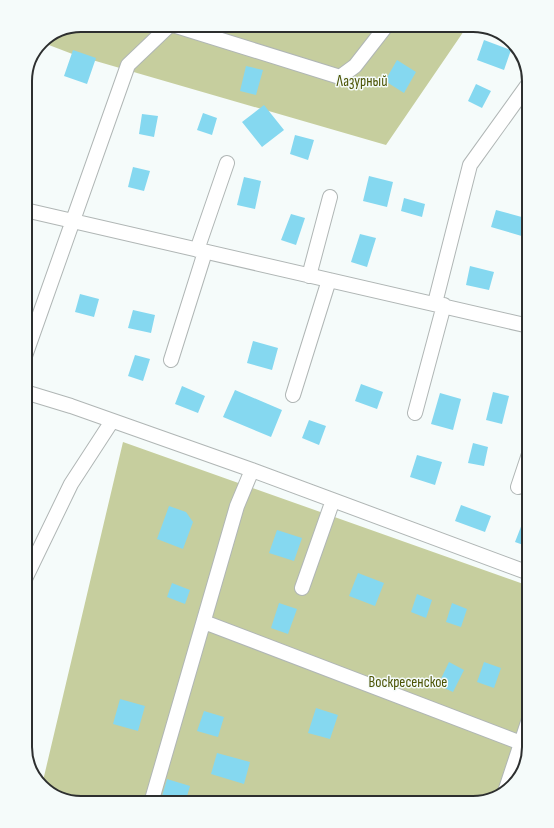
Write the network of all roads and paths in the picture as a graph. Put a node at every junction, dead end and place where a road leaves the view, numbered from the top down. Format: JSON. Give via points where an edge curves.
{"nodes":[{"id":1,"x":163,"y":32,"type":"edge"},
{"id":2,"x":195,"y":32,"type":"edge"},
{"id":3,"x":382,"y":32,"type":"edge"},
{"id":4,"x":522,"y":94,"type":"edge"},
{"id":5,"x":227,"y":163,"type":"dead end"},
{"id":6,"x":330,"y":197,"type":"dead end"},
{"id":7,"x":32,"y":212,"type":"edge"},
{"id":8,"x":72,"y":221,"type":"junction"},
{"id":9,"x":201,"y":251,"type":"junction"},
{"id":10,"x":309,"y":276,"type":"junction"},
{"id":11,"x":329,"y":280,"type":"junction"},
{"id":12,"x":439,"y":304,"type":"junction"},
{"id":13,"x":522,"y":324,"type":"edge"},
{"id":14,"x":32,"y":336,"type":"edge"},
{"id":15,"x":171,"y":360,"type":"dead end"},
{"id":16,"x":32,"y":394,"type":"edge"},
{"id":17,"x":293,"y":395,"type":"dead end"},
{"id":18,"x":415,"y":412,"type":"dead end"},
{"id":19,"x":112,"y":421,"type":"junction"},
{"id":20,"x":252,"y":470,"type":"junction"},
{"id":21,"x":522,"y":475,"type":"edge"},
{"id":22,"x":518,"y":487,"type":"dead end"},
{"id":23,"x":333,"y":500,"type":"junction"},
{"id":24,"x":32,"y":565,"type":"edge"},
{"id":25,"x":522,"y":570,"type":"edge"},
{"id":26,"x":302,"y":588,"type":"dead end"},
{"id":27,"x":204,"y":622,"type":"junction"},
{"id":28,"x":522,"y":740,"type":"edge"},
{"id":29,"x":521,"y":743,"type":"junction"},
{"id":30,"x":508,"y":781,"type":"edge"},
{"id":31,"x":152,"y":796,"type":"edge"}],
"edges":[{"from":1,"to":8,"type":"street","via":[[128,65]]},
{"from":2,"to":3,"type":"street","via":[[340,77],[355,66]]},
{"from":4,"to":12,"type":"street","via":[[470,165]]},
{"from":5,"to":9,"type":"street"},
{"from":6,"to":10,"type":"street"},
{"from":7,"to":8,"type":"street"},
{"from":8,"to":9,"type":"street"},
{"from":8,"to":14,"type":"street"},
{"from":9,"to":10,"type":"street"},
{"from":9,"to":15,"type":"street"},
{"from":10,"to":11,"type":"street"},
{"from":11,"to":12,"type":"street"},
{"from":11,"to":17,"type":"street"},
{"from":12,"to":13,"type":"street"},
{"from":12,"to":18,"type":"street"},
{"from":16,"to":19,"type":"street"},
{"from":19,"to":20,"type":"street"},
{"from":19,"to":24,"type":"street","via":[[71,484]]},
{"from":20,"to":23,"type":"street"},
{"from":20,"to":27,"type":"street","via":[[237,506]]},
{"from":21,"to":22,"type":"street"},
{"from":23,"to":25,"type":"street"},
{"from":23,"to":26,"type":"street"},
{"from":27,"to":29,"type":"street"},
{"from":27,"to":31,"type":"street"},
{"from":28,"to":29,"type":"street"},
{"from":29,"to":30,"type":"street"}]}
